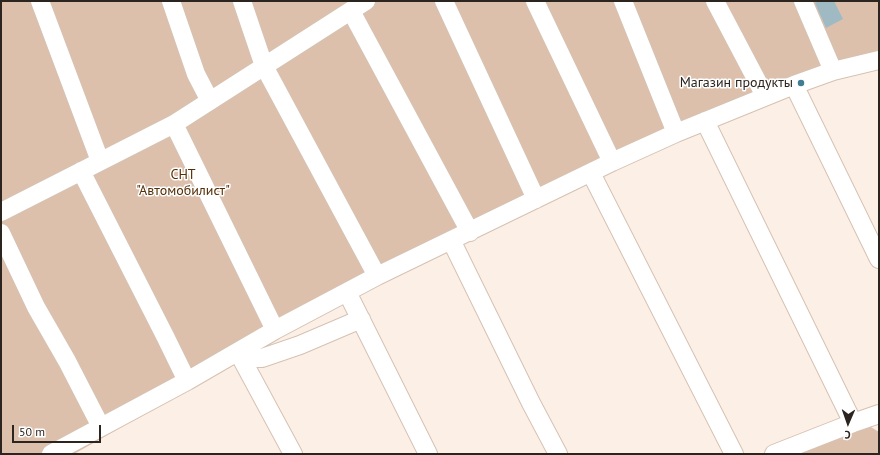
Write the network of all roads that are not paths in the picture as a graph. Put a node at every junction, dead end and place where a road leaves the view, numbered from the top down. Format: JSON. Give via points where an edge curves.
{"nodes":[{"id":1,"x":40,"y":1,"type":"edge"},
{"id":2,"x":171,"y":1,"type":"edge"},
{"id":3,"x":242,"y":1,"type":"edge"},
{"id":4,"x":444,"y":1,"type":"edge"},
{"id":5,"x":534,"y":1,"type":"edge"},
{"id":6,"x":623,"y":1,"type":"edge"},
{"id":7,"x":715,"y":1,"type":"edge"},
{"id":8,"x":803,"y":1,"type":"edge"},
{"id":9,"x":362,"y":4,"type":"edge"},
{"id":10,"x":879,"y":60,"type":"edge"},
{"id":11,"x":264,"y":66,"type":"junction"},
{"id":12,"x":833,"y":72,"type":"junction"},
{"id":13,"x":794,"y":85,"type":"junction"},
{"id":14,"x":765,"y":96,"type":"junction"},
{"id":15,"x":210,"y":101,"type":"junction"},
{"id":16,"x":705,"y":121,"type":"junction"},
{"id":17,"x":174,"y":124,"type":"junction"},
{"id":18,"x":676,"y":133,"type":"junction"},
{"id":19,"x":100,"y":161,"type":"junction"},
{"id":20,"x":612,"y":162,"type":"junction"},
{"id":21,"x":81,"y":171,"type":"junction"},
{"id":22,"x":591,"y":173,"type":"junction"},
{"id":23,"x":536,"y":199,"type":"junction"},
{"id":24,"x":1,"y":212,"type":"edge"},
{"id":25,"x":470,"y":232,"type":"junction"},
{"id":26,"x":1,"y":233,"type":"edge"},
{"id":27,"x":452,"y":240,"type":"junction"},
{"id":28,"x":879,"y":259,"type":"edge"},
{"id":29,"x":377,"y":276,"type":"junction"},
{"id":30,"x":347,"y":292,"type":"junction"},
{"id":31,"x":360,"y":319,"type":"junction"},
{"id":32,"x":275,"y":330,"type":"junction"},
{"id":33,"x":238,"y":352,"type":"junction"},
{"id":34,"x":187,"y":381,"type":"junction"},
{"id":35,"x":879,"y":414,"type":"edge"},
{"id":36,"x":853,"y":423,"type":"junction"},
{"id":37,"x":101,"y":427,"type":"junction"},
{"id":38,"x":51,"y":454,"type":"edge"},
{"id":39,"x":293,"y":454,"type":"edge"},
{"id":40,"x":428,"y":454,"type":"edge"},
{"id":41,"x":558,"y":454,"type":"edge"},
{"id":42,"x":734,"y":454,"type":"edge"},
{"id":43,"x":774,"y":454,"type":"edge"}],
"edges":[{"from":1,"to":19,"type":"street"},
{"from":2,"to":15,"type":"street","via":[[196,74]]},
{"from":3,"to":11,"type":"street"},
{"from":4,"to":23,"type":"street"},
{"from":5,"to":20,"type":"street"},
{"from":6,"to":18,"type":"street"},
{"from":7,"to":14,"type":"street"},
{"from":8,"to":12,"type":"street"},
{"from":9,"to":11,"type":"street"},
{"from":9,"to":25,"type":"street"},
{"from":10,"to":12,"type":"street"},
{"from":11,"to":15,"type":"street"},
{"from":11,"to":29,"type":"street"},
{"from":12,"to":13,"type":"street"},
{"from":13,"to":14,"type":"street"},
{"from":13,"to":28,"type":"street"},
{"from":14,"to":16,"type":"street"},
{"from":15,"to":17,"type":"street"},
{"from":16,"to":18,"type":"street"},
{"from":16,"to":36,"type":"street"},
{"from":17,"to":19,"type":"street"},
{"from":17,"to":32,"type":"street"},
{"from":18,"to":20,"type":"street"},
{"from":19,"to":21,"type":"street"},
{"from":20,"to":22,"type":"street"},
{"from":21,"to":24,"type":"street"},
{"from":21,"to":34,"type":"street"},
{"from":22,"to":23,"type":"street"},
{"from":22,"to":42,"type":"street"},
{"from":23,"to":25,"type":"street"},
{"from":25,"to":27,"type":"street"},
{"from":26,"to":37,"type":"street","via":[[36,306]]},
{"from":27,"to":29,"type":"street"},
{"from":27,"to":41,"type":"street"},
{"from":29,"to":30,"type":"street"},
{"from":30,"to":31,"type":"street"},
{"from":30,"to":32,"type":"street"},
{"from":31,"to":33,"type":"street","via":[[262,358],[253,358]]},
{"from":31,"to":40,"type":"street"},
{"from":32,"to":33,"type":"street"},
{"from":33,"to":34,"type":"street"},
{"from":33,"to":39,"type":"street"},
{"from":34,"to":37,"type":"street"},
{"from":35,"to":36,"type":"street"},
{"from":36,"to":43,"type":"street"},
{"from":37,"to":38,"type":"street"}]}
